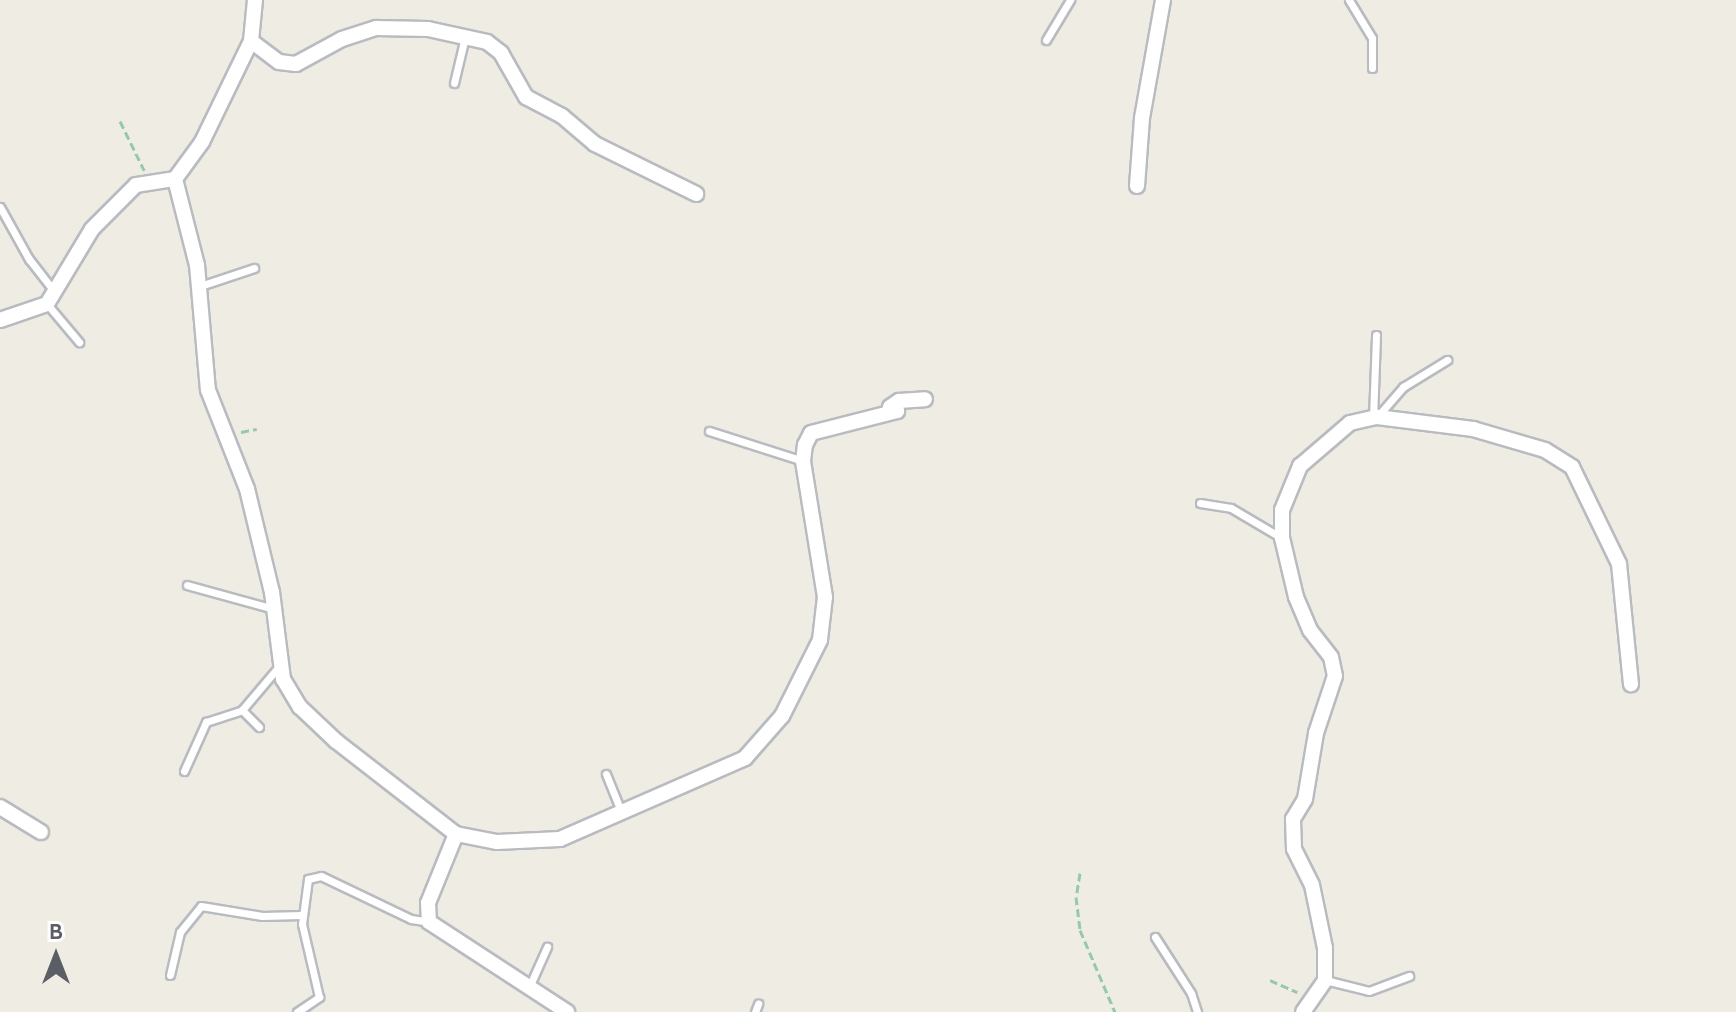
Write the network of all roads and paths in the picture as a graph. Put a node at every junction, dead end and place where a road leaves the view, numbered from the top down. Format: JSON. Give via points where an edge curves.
{"nodes":[{"id":1,"x":255,"y":0,"type":"edge"},
{"id":2,"x":1070,"y":0,"type":"edge"},
{"id":3,"x":1163,"y":0,"type":"edge"},
{"id":4,"x":1349,"y":0,"type":"edge"},
{"id":5,"x":465,"y":37,"type":"junction"},
{"id":6,"x":1046,"y":40,"type":"dead end"},
{"id":7,"x":251,"y":41,"type":"junction"},
{"id":8,"x":1372,"y":68,"type":"dead end"},
{"id":9,"x":454,"y":83,"type":"dead end"},
{"id":10,"x":120,"y":121,"type":"dead end"},
{"id":11,"x":175,"y":179,"type":"junction"},
{"id":12,"x":150,"y":181,"type":"junction"},
{"id":13,"x":1137,"y":186,"type":"dead end"},
{"id":14,"x":696,"y":194,"type":"dead end"},
{"id":15,"x":0,"y":207,"type":"edge"},
{"id":16,"x":254,"y":268,"type":"dead end"},
{"id":17,"x":200,"y":286,"type":"junction"},
{"id":18,"x":51,"y":298,"type":"junction"},
{"id":19,"x":0,"y":320,"type":"edge"},
{"id":20,"x":1376,"y":335,"type":"dead end"},
{"id":21,"x":79,"y":342,"type":"dead end"},
{"id":22,"x":1447,"y":360,"type":"dead end"},
{"id":23,"x":925,"y":399,"type":"dead end"},
{"id":24,"x":1375,"y":418,"type":"junction"},
{"id":25,"x":709,"y":431,"type":"dead end"},
{"id":26,"x":803,"y":461,"type":"junction"},
{"id":27,"x":1200,"y":503,"type":"dead end"},
{"id":28,"x":1282,"y":538,"type":"junction"},
{"id":29,"x":187,"y":585,"type":"dead end"},
{"id":30,"x":274,"y":609,"type":"junction"},
{"id":31,"x":280,"y":665,"type":"junction"},
{"id":32,"x":1631,"y":684,"type":"dead end"},
{"id":33,"x":242,"y":710,"type":"junction"},
{"id":34,"x":259,"y":727,"type":"dead end"},
{"id":35,"x":184,"y":771,"type":"dead end"},
{"id":36,"x":606,"y":774,"type":"dead end"},
{"id":37,"x":0,"y":807,"type":"edge"},
{"id":38,"x":621,"y":811,"type":"junction"},
{"id":39,"x":41,"y":832,"type":"dead end"},
{"id":40,"x":456,"y":834,"type":"junction"},
{"id":41,"x":1080,"y":873,"type":"dead end"},
{"id":42,"x":302,"y":915,"type":"junction"},
{"id":43,"x":429,"y":922,"type":"junction"},
{"id":44,"x":1155,"y":937,"type":"dead end"},
{"id":45,"x":547,"y":947,"type":"dead end"},
{"id":46,"x":170,"y":975,"type":"dead end"},
{"id":47,"x":1409,"y":976,"type":"dead end"},
{"id":48,"x":1270,"y":980,"type":"dead end"},
{"id":49,"x":1325,"y":980,"type":"junction"},
{"id":50,"x":530,"y":985,"type":"junction"},
{"id":51,"x":1309,"y":1007,"type":"edge"},
{"id":52,"x":297,"y":1012,"type":"edge"},
{"id":53,"x":567,"y":1012,"type":"edge"},
{"id":54,"x":1115,"y":1012,"type":"edge"},
{"id":55,"x":1197,"y":1012,"type":"edge"}],
"edges":[{"from":1,"to":7,"type":"street"},
{"from":2,"to":6,"type":"lane"},
{"from":3,"to":13,"type":"street","via":[[1142,118]]},
{"from":4,"to":8,"type":"lane","via":[[1372,38]]},
{"from":5,"to":7,"type":"street","via":[[428,29],[363,30],[296,64],[279,62]]},
{"from":5,"to":9,"type":"lane"},
{"from":5,"to":14,"type":"street","via":[[496,48],[526,97],[562,116],[595,144]]},
{"from":7,"to":11,"type":"street","via":[[202,142]]},
{"from":10,"to":12,"type":"path"},
{"from":11,"to":12,"type":"street"},
{"from":11,"to":17,"type":"street"},
{"from":12,"to":18,"type":"street","via":[[127,192],[92,229]]},
{"from":15,"to":18,"type":"lane"},
{"from":16,"to":17,"type":"lane"},
{"from":17,"to":30,"type":"street","via":[[208,390],[247,489]]},
{"from":18,"to":19,"type":"street"},
{"from":18,"to":21,"type":"lane"},
{"from":20,"to":24,"type":"lane"},
{"from":22,"to":24,"type":"lane","via":[[1403,387]]},
{"from":23,"to":26,"type":"street","via":[[899,401],[890,407],[897,411],[811,433]]},
{"from":24,"to":28,"type":"street","via":[[1350,423],[1300,466],[1282,510]]},
{"from":24,"to":32,"type":"street","via":[[1473,429],[1545,450],[1572,467],[1619,564]]},
{"from":25,"to":26,"type":"lane"},
{"from":26,"to":38,"type":"street","via":[[825,597],[820,640],[801,683],[782,716],[745,758]]},
{"from":27,"to":28,"type":"lane","via":[[1231,508]]},
{"from":28,"to":49,"type":"street","via":[[1296,597],[1310,630],[1331,657],[1335,676],[1292,833],[1320,914]]},
{"from":29,"to":30,"type":"lane"},
{"from":30,"to":31,"type":"street"},
{"from":31,"to":33,"type":"lane"},
{"from":31,"to":40,"type":"street","via":[[300,707]]},
{"from":33,"to":34,"type":"lane"},
{"from":33,"to":35,"type":"lane","via":[[206,722]]},
{"from":36,"to":38,"type":"lane"},
{"from":37,"to":39,"type":"street"},
{"from":38,"to":40,"type":"street","via":[[560,839],[497,842]]},
{"from":40,"to":43,"type":"street","via":[[428,903]]},
{"from":41,"to":54,"type":"path","via":[[1080,930]]},
{"from":42,"to":43,"type":"lane","via":[[304,886],[308,879],[321,876]]},
{"from":42,"to":46,"type":"lane","via":[[262,916],[201,906],[180,932]]},
{"from":42,"to":52,"type":"lane","via":[[319,997]]},
{"from":43,"to":50,"type":"street"},
{"from":44,"to":55,"type":"lane","via":[[1191,993]]},
{"from":45,"to":50,"type":"lane"},
{"from":47,"to":49,"type":"lane","via":[[1369,991]]},
{"from":48,"to":51,"type":"path"},
{"from":49,"to":51,"type":"street"},
{"from":50,"to":53,"type":"street"}]}
